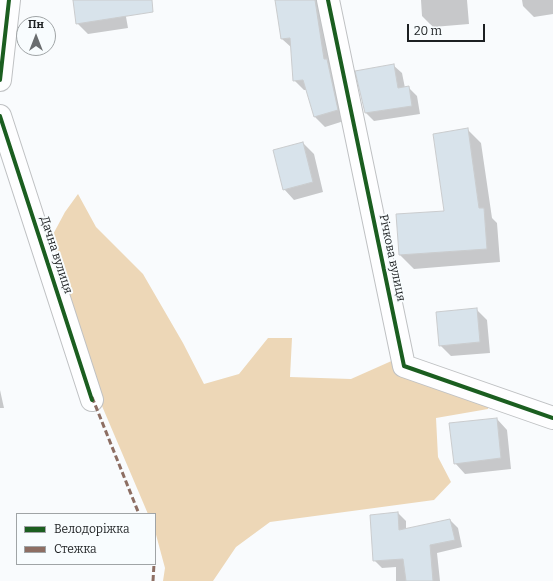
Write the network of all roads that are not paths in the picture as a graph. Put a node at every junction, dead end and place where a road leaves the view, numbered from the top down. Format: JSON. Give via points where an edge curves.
{"nodes":[{"id":1,"x":9,"y":0,"type":"edge"},
{"id":2,"x":328,"y":0,"type":"edge"},
{"id":3,"x":0,"y":80,"type":"edge"},
{"id":4,"x":0,"y":116,"type":"edge"},
{"id":5,"x":92,"y":400,"type":"dead end"},
{"id":6,"x":553,"y":418,"type":"edge"}],
"edges":[{"from":1,"to":3,"type":"street"},
{"from":2,"to":6,"type":"street","name":"Річкова вулиця","via":[[404,366]]},
{"from":4,"to":5,"type":"street","name":"Дачна вулиця"}]}
